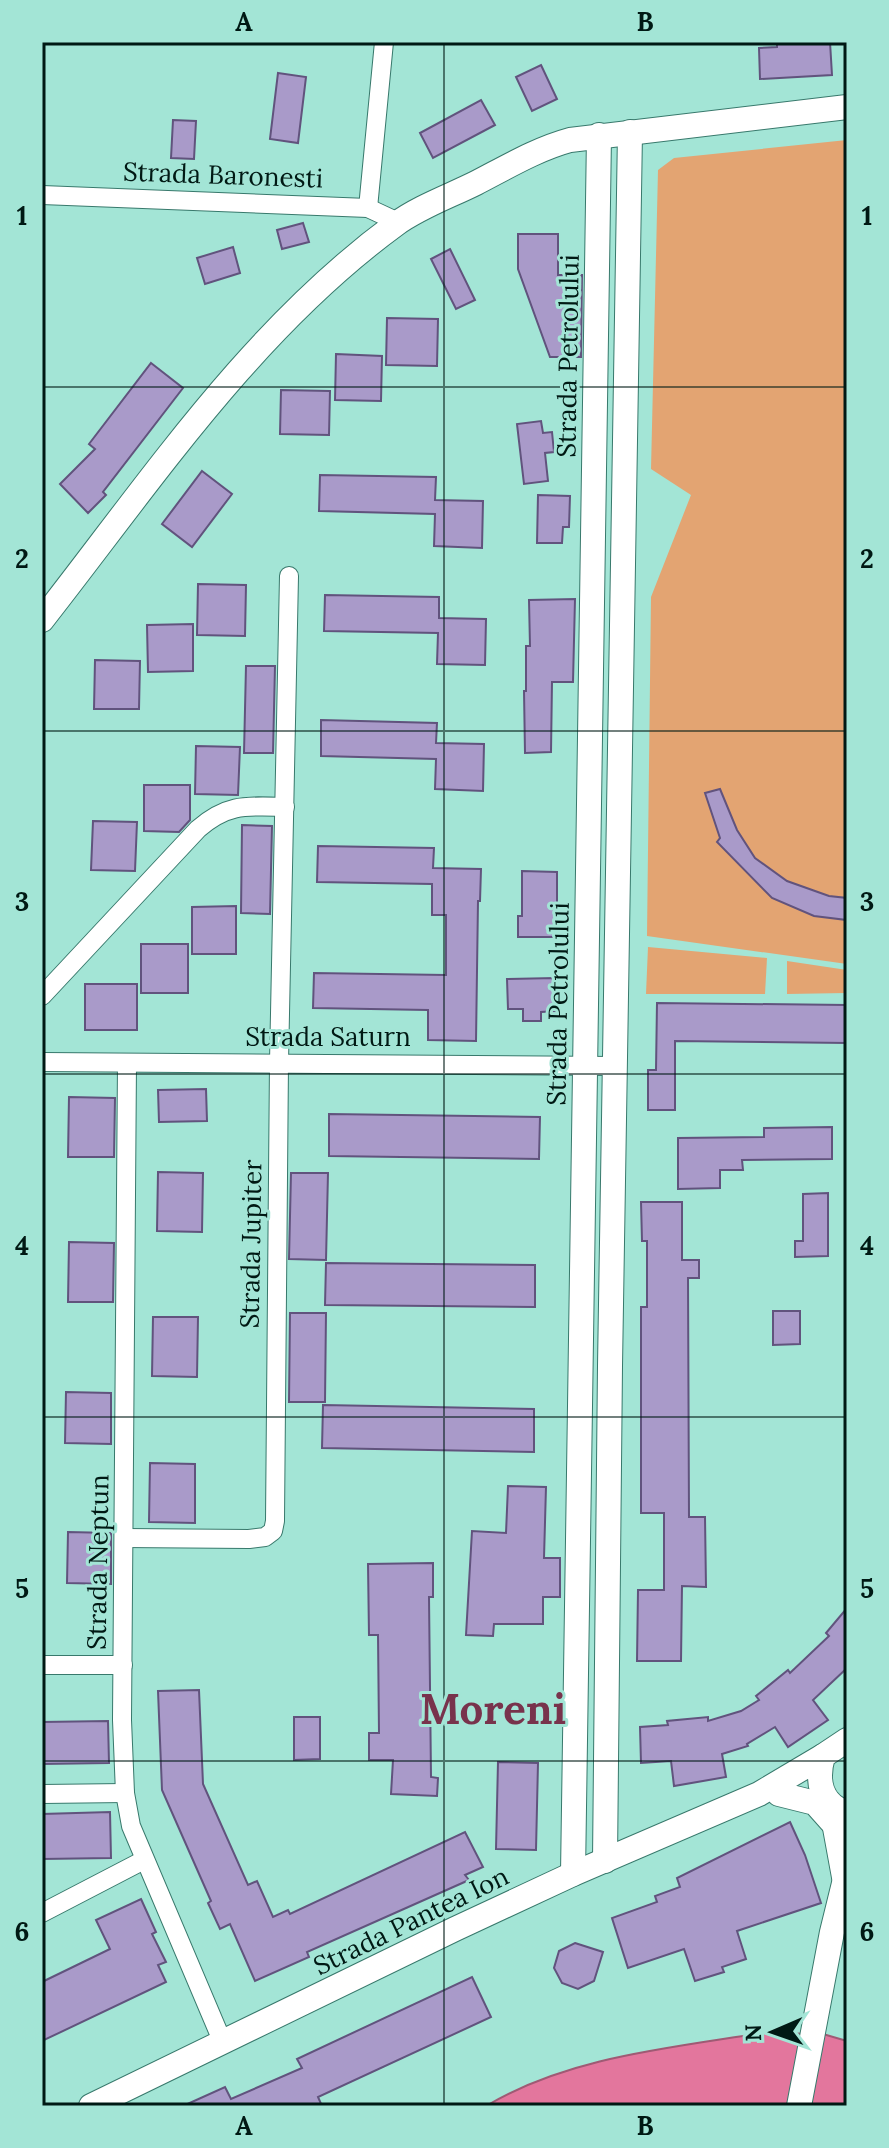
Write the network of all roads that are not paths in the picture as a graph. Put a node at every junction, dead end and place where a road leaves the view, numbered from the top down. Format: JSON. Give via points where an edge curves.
{"nodes":[{"id":1,"x":384,"y":42,"type":"edge"},
{"id":2,"x":847,"y":107,"type":"edge"},
{"id":3,"x":630,"y":132,"type":"junction"},
{"id":4,"x":599,"y":135,"type":"junction"},
{"id":5,"x":42,"y":195,"type":"edge"},
{"id":6,"x":368,"y":208,"type":"junction"},
{"id":7,"x":398,"y":222,"type":"junction"},
{"id":8,"x":593,"y":523,"type":"junction"},
{"id":9,"x":624,"y":523,"type":"junction"},
{"id":10,"x":289,"y":576,"type":"dead end"},
{"id":11,"x":42,"y":620,"type":"edge"},
{"id":12,"x":285,"y":807,"type":"junction"},
{"id":13,"x":42,"y":996,"type":"edge"},
{"id":14,"x":42,"y":1062,"type":"edge"},
{"id":15,"x":279,"y":1062,"type":"junction"},
{"id":16,"x":127,"y":1063,"type":"junction"},
{"id":17,"x":585,"y":1066,"type":"junction"},
{"id":18,"x":614,"y":1066,"type":"junction"},
{"id":19,"x":581,"y":1366,"type":"junction"},
{"id":20,"x":610,"y":1366,"type":"junction"},
{"id":21,"x":124,"y":1538,"type":"junction"},
{"id":22,"x":42,"y":1665,"type":"edge"},
{"id":23,"x":123,"y":1665,"type":"junction"},
{"id":24,"x":847,"y":1740,"type":"edge"},
{"id":25,"x":823,"y":1756,"type":"junction"},
{"id":26,"x":125,"y":1793,"type":"junction"},
{"id":27,"x":42,"y":1794,"type":"edge"},
{"id":28,"x":769,"y":1794,"type":"junction"},
{"id":29,"x":834,"y":1810,"type":"edge"},
{"id":30,"x":144,"y":1860,"type":"junction"},
{"id":31,"x":605,"y":1861,"type":"junction"},
{"id":32,"x":573,"y":1874,"type":"junction"},
{"id":33,"x":846,"y":1874,"type":"edge"},
{"id":34,"x":42,"y":1913,"type":"edge"},
{"id":35,"x":839,"y":1935,"type":"edge"},
{"id":36,"x":223,"y":2043,"type":"junction"},
{"id":37,"x":91,"y":2106,"type":"edge"},
{"id":38,"x":799,"y":2106,"type":"edge"}],
"edges":[{"from":1,"to":6,"type":"street"},
{"from":2,"to":3,"type":"street"},
{"from":3,"to":4,"type":"street"},
{"from":3,"to":9,"type":"street"},
{"from":4,"to":7,"type":"street","via":[[540,150]]},
{"from":4,"to":8,"type":"street","name":"Strada Petrolului"},
{"from":5,"to":6,"type":"street","name":"Strada Baronesti"},
{"from":6,"to":7,"type":"street","name":"Strada Baronesti"},
{"from":7,"to":11,"type":"street","via":[[311,295],[263,345],[170,450]]},
{"from":8,"to":9,"type":"street"},
{"from":8,"to":17,"type":"street","name":"Strada Petrolului"},
{"from":9,"to":18,"type":"street"},
{"from":10,"to":12,"type":"street","name":"Strada Jupiter"},
{"from":12,"to":13,"type":"street","via":[[244,806],[214,815]]},
{"from":12,"to":15,"type":"street","name":"Strada Jupiter"},
{"from":14,"to":16,"type":"street","name":"Strada Saturn"},
{"from":15,"to":16,"type":"street","name":"Strada Saturn"},
{"from":15,"to":17,"type":"street","name":"Strada Saturn"},
{"from":15,"to":21,"type":"street","name":"Strada Jupiter","via":[[273,1531],[249,1539]]},
{"from":16,"to":21,"type":"street","name":"Strada Neptun"},
{"from":17,"to":18,"type":"street","name":"Strada Saturn"},
{"from":17,"to":19,"type":"street","name":"Strada Petrolului"},
{"from":18,"to":20,"type":"street"},
{"from":19,"to":20,"type":"street"},
{"from":19,"to":32,"type":"street","name":"Strada Petrolului"},
{"from":20,"to":31,"type":"street"},
{"from":21,"to":23,"type":"street","name":"Strada Neptun"},
{"from":22,"to":23,"type":"street"},
{"from":23,"to":26,"type":"street","name":"Strada Neptun"},
{"from":24,"to":25,"type":"street","name":"Strada Pantea Ion"},
{"from":25,"to":28,"type":"street","name":"Strada Pantea Ion"},
{"from":25,"to":29,"type":"street","via":[[820,1770]]},
{"from":26,"to":27,"type":"street"},
{"from":26,"to":30,"type":"street","name":"Strada Neptun"},
{"from":28,"to":29,"type":"street","name":"Strada Pantea Ion"},
{"from":28,"to":29,"type":"street"},
{"from":28,"to":31,"type":"street","name":"Strada Pantea Ion"},
{"from":29,"to":33,"type":"street"},
{"from":30,"to":34,"type":"street"},
{"from":30,"to":36,"type":"street","name":"Strada Neptun"},
{"from":31,"to":32,"type":"street","name":"Strada Pantea Ion"},
{"from":32,"to":36,"type":"street","name":"Strada Pantea Ion"},
{"from":33,"to":35,"type":"street"},
{"from":35,"to":38,"type":"street","via":[[822,1983]]},
{"from":36,"to":37,"type":"street","name":"Strada Pantea Ion"}]}
